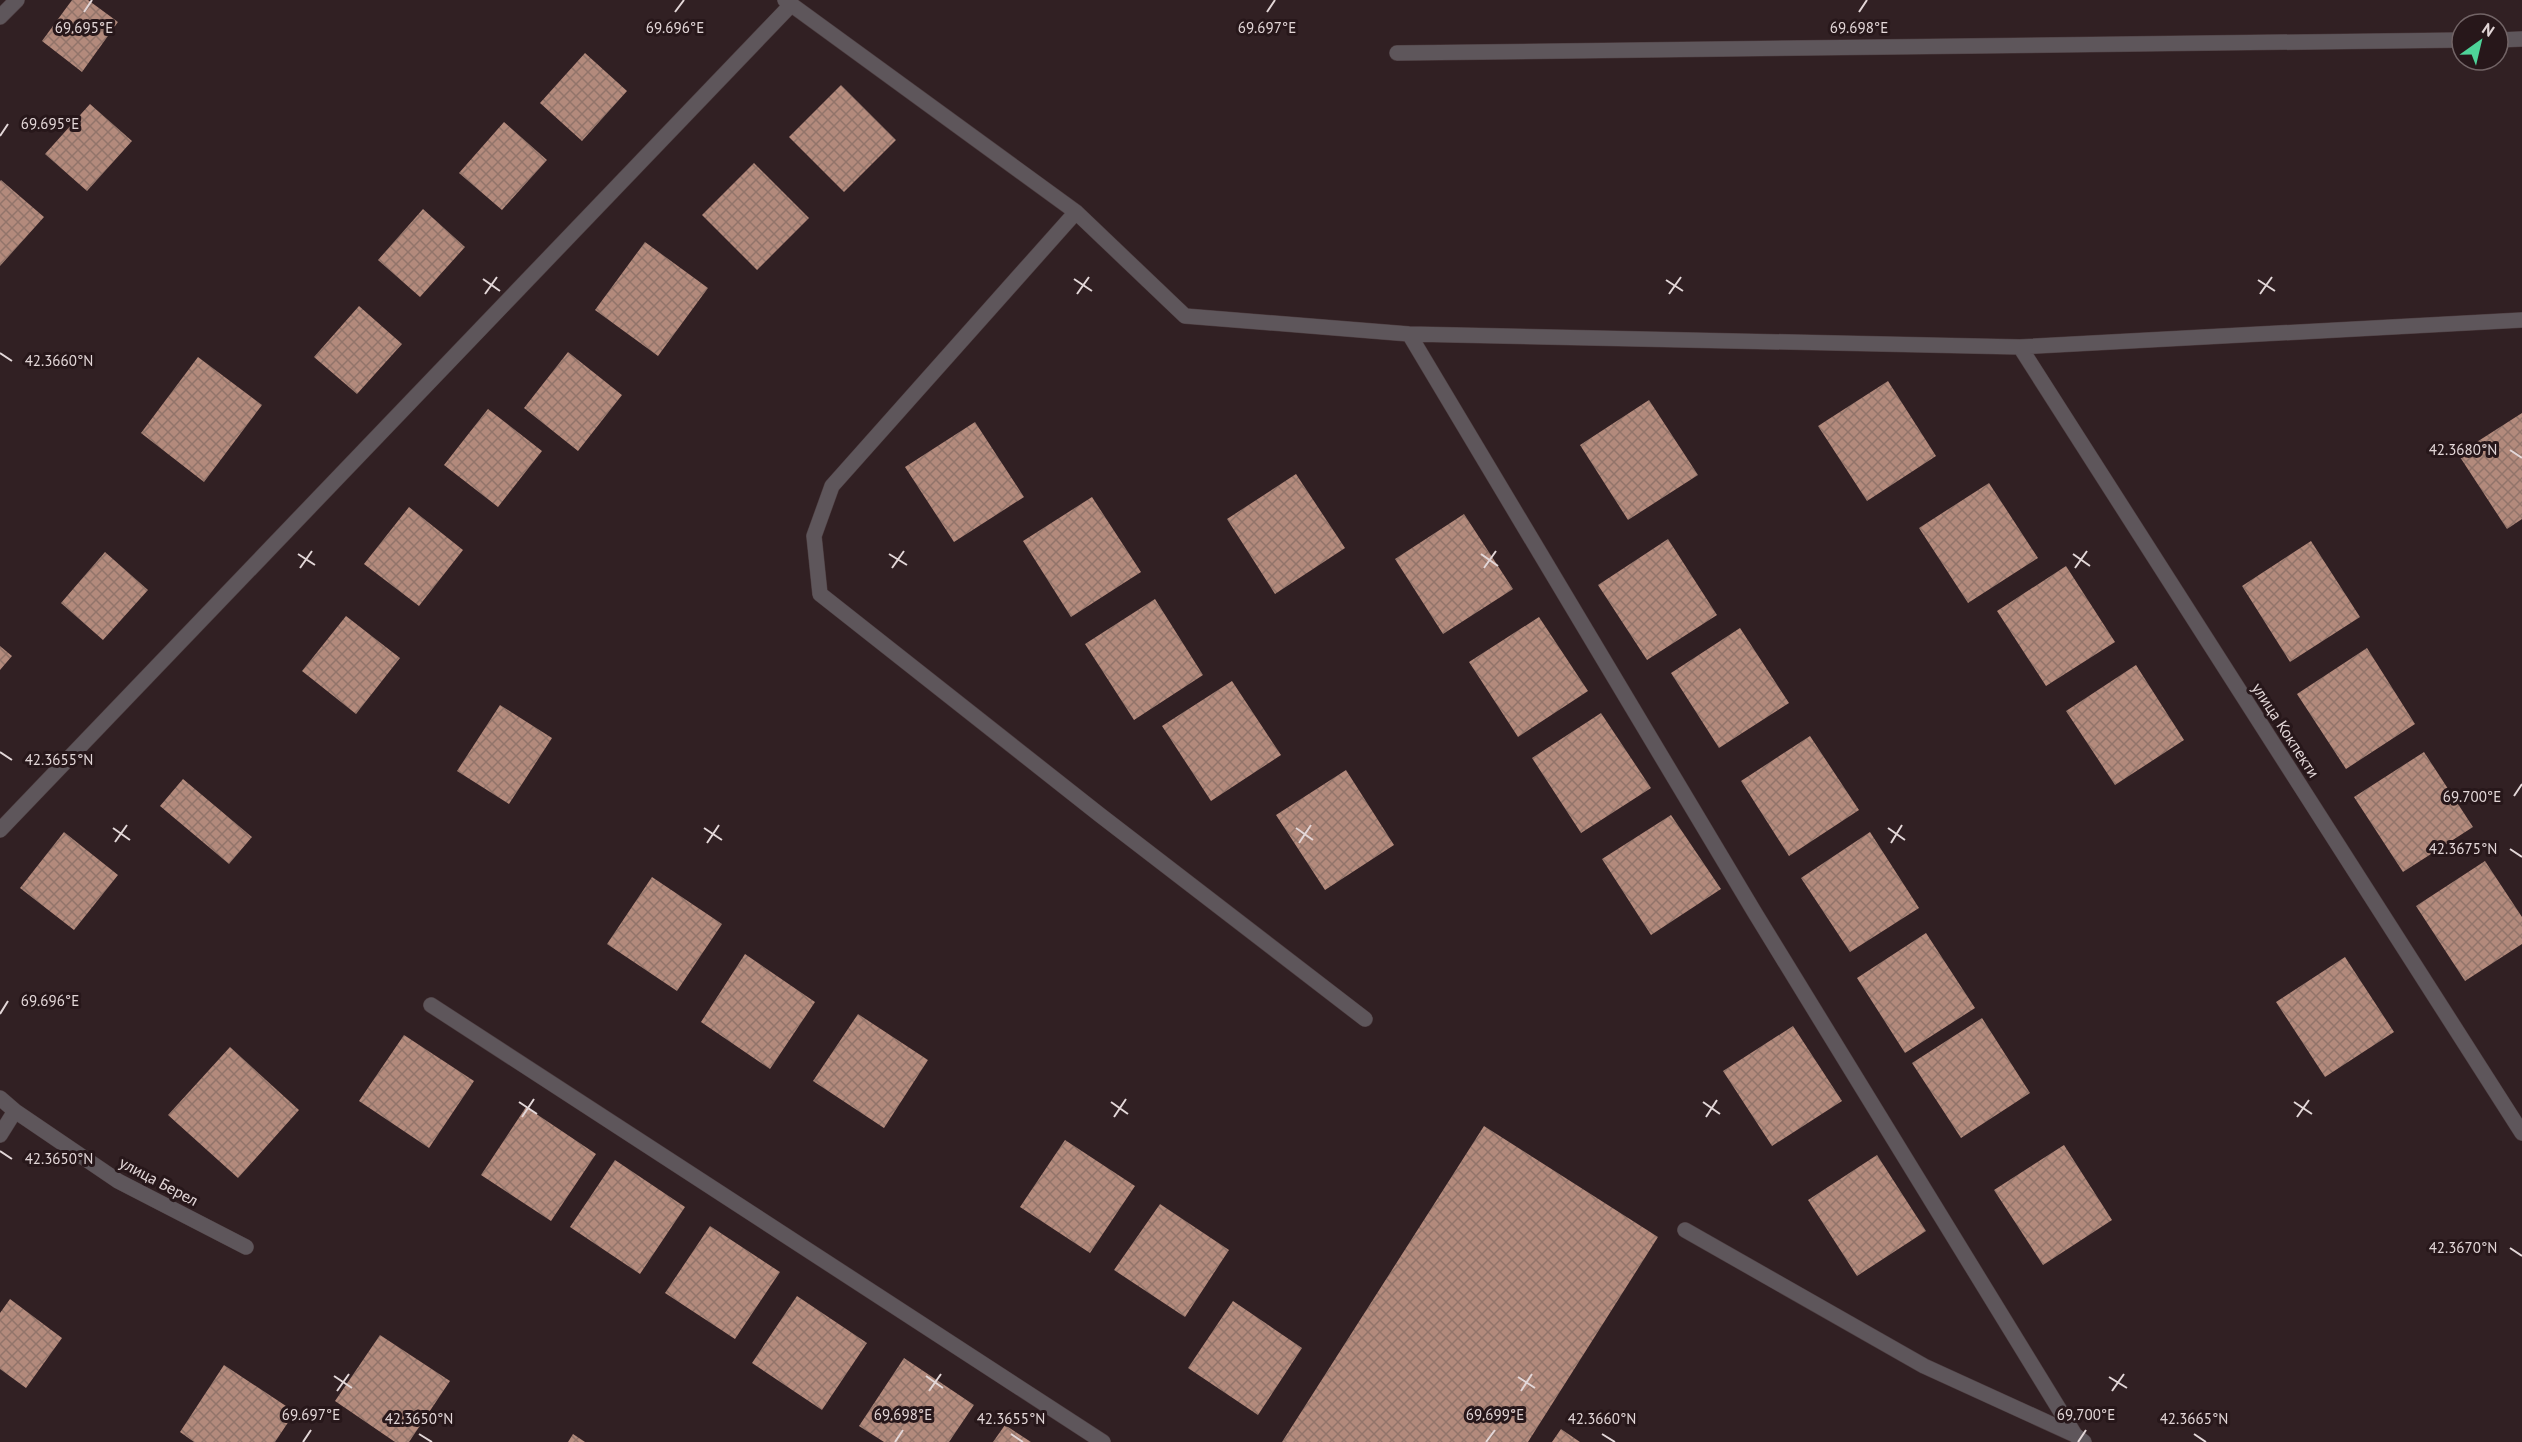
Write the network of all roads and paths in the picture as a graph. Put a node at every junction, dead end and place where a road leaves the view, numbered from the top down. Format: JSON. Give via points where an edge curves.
{"nodes":[{"id":1,"x":17,"y":0,"type":"edge"},
{"id":2,"x":788,"y":3,"type":"edge"},
{"id":3,"x":0,"y":17,"type":"edge"},
{"id":4,"x":2450,"y":40,"type":"edge"},
{"id":5,"x":1397,"y":53,"type":"dead end"},
{"id":6,"x":1076,"y":212,"type":"junction"},
{"id":7,"x":2522,"y":320,"type":"edge"},
{"id":8,"x":1409,"y":334,"type":"junction"},
{"id":9,"x":2020,"y":348,"type":"junction"},
{"id":10,"x":0,"y":830,"type":"edge"},
{"id":11,"x":431,"y":1005,"type":"dead end"},
{"id":12,"x":1365,"y":1019,"type":"dead end"},
{"id":13,"x":0,"y":1098,"type":"edge"},
{"id":14,"x":15,"y":1112,"type":"junction"},
{"id":15,"x":2522,"y":1133,"type":"edge"},
{"id":16,"x":0,"y":1135,"type":"edge"},
{"id":17,"x":1685,"y":1230,"type":"dead end"},
{"id":18,"x":246,"y":1247,"type":"dead end"},
{"id":19,"x":2079,"y":1438,"type":"edge"},
{"id":20,"x":1103,"y":1442,"type":"edge"}],
"edges":[{"from":1,"to":3,"type":"street"},
{"from":2,"to":6,"type":"street"},
{"from":2,"to":10,"type":"street"},
{"from":4,"to":5,"type":"street"},
{"from":6,"to":8,"type":"street","via":[[1185,316]]},
{"from":6,"to":12,"type":"street","via":[[832,486],[814,536],[820,594]]},
{"from":7,"to":9,"type":"street"},
{"from":8,"to":9,"type":"street"},
{"from":8,"to":19,"type":"street","via":[[1749,903]]},
{"from":9,"to":15,"type":"street","name":"улица Кокпекти"},
{"from":11,"to":20,"type":"street"},
{"from":13,"to":14,"type":"street","name":"улица Берел"},
{"from":14,"to":16,"type":"street"},
{"from":14,"to":18,"type":"street","name":"улица Берел","via":[[118,1181]]},
{"from":17,"to":19,"type":"street","via":[[1924,1366]]}]}
